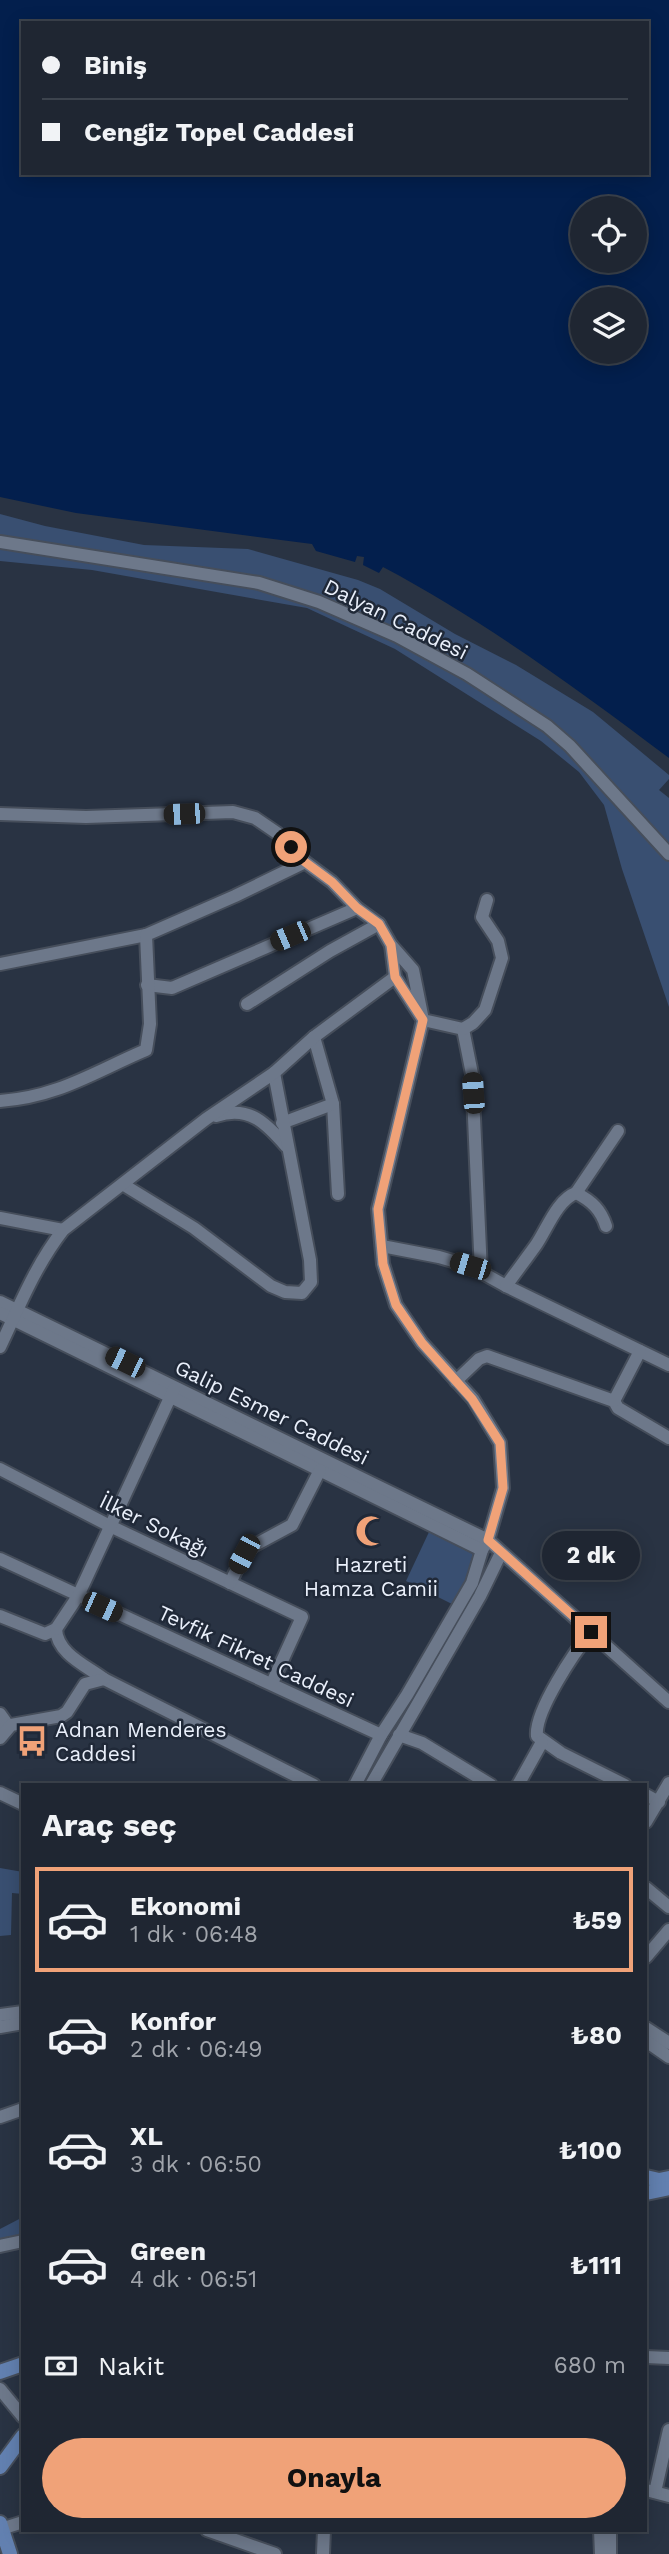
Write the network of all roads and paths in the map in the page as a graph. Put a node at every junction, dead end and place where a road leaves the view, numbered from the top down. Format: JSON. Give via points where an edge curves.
{"nodes":[{"id":1,"x":0,"y":542,"type":"edge"},
{"id":2,"x":0,"y":814,"type":"edge"},
{"id":3,"x":669,"y":854,"type":"edge"},
{"id":4,"x":305,"y":862,"type":"junction"},
{"id":5,"x":487,"y":900,"type":"dead end"},
{"id":6,"x":357,"y":908,"type":"junction"},
{"id":7,"x":379,"y":924,"type":"junction"},
{"id":8,"x":146,"y":935,"type":"junction"},
{"id":9,"x":391,"y":945,"type":"junction"},
{"id":10,"x":0,"y":964,"type":"edge"},
{"id":11,"x":395,"y":977,"type":"junction"},
{"id":12,"x":147,"y":985,"type":"junction"},
{"id":13,"x":247,"y":1004,"type":"dead end"},
{"id":14,"x":423,"y":1020,"type":"junction"},
{"id":15,"x":463,"y":1029,"type":"junction"},
{"id":16,"x":314,"y":1037,"type":"junction"},
{"id":17,"x":274,"y":1073,"type":"junction"},
{"id":18,"x":0,"y":1101,"type":"edge"},
{"id":19,"x":333,"y":1104,"type":"junction"},
{"id":20,"x":206,"y":1119,"type":"junction"},
{"id":21,"x":282,"y":1123,"type":"junction"},
{"id":22,"x":618,"y":1131,"type":"dead end"},
{"id":23,"x":286,"y":1146,"type":"junction"},
{"id":24,"x":124,"y":1185,"type":"junction"},
{"id":25,"x":338,"y":1194,"type":"dead end"},
{"id":26,"x":576,"y":1194,"type":"junction"},
{"id":27,"x":0,"y":1218,"type":"edge"},
{"id":28,"x":606,"y":1226,"type":"dead end"},
{"id":29,"x":63,"y":1230,"type":"junction"},
{"id":30,"x":382,"y":1246,"type":"junction"},
{"id":31,"x":481,"y":1272,"type":"junction"},
{"id":32,"x":506,"y":1286,"type":"junction"},
{"id":33,"x":0,"y":1302,"type":"edge"},
{"id":34,"x":0,"y":1313,"type":"edge"},
{"id":35,"x":16,"y":1315,"type":"junction"},
{"id":36,"x":0,"y":1347,"type":"edge"},
{"id":37,"x":640,"y":1351,"type":"junction"},
{"id":38,"x":669,"y":1365,"type":"edge"},
{"id":39,"x":457,"y":1381,"type":"junction"},
{"id":40,"x":173,"y":1391,"type":"junction"},
{"id":41,"x":614,"y":1401,"type":"junction"},
{"id":42,"x":669,"y":1438,"type":"edge"},
{"id":43,"x":0,"y":1469,"type":"edge"},
{"id":44,"x":320,"y":1470,"type":"junction"},
{"id":45,"x":110,"y":1525,"type":"junction"},
{"id":46,"x":485,"y":1545,"type":"junction"},
{"id":47,"x":501,"y":1553,"type":"junction"},
{"id":48,"x":0,"y":1559,"type":"edge"},
{"id":49,"x":230,"y":1583,"type":"junction"},
{"id":50,"x":78,"y":1596,"type":"junction"},
{"id":51,"x":0,"y":1616,"type":"edge"},
{"id":52,"x":51,"y":1632,"type":"junction"},
{"id":53,"x":591,"y":1632,"type":"junction"},
{"id":54,"x":73,"y":1658,"type":"junction"},
{"id":55,"x":104,"y":1679,"type":"junction"},
{"id":56,"x":272,"y":1683,"type":"junction"},
{"id":57,"x":78,"y":1691,"type":"junction"},
{"id":58,"x":669,"y":1702,"type":"edge"},
{"id":59,"x":0,"y":1714,"type":"edge"},
{"id":60,"x":20,"y":1722,"type":"junction"},
{"id":61,"x":3,"y":1734,"type":"edge"},
{"id":62,"x":381,"y":1735,"type":"junction"},
{"id":63,"x":399,"y":1735,"type":"junction"},
{"id":64,"x":542,"y":1742,"type":"junction"},
{"id":65,"x":310,"y":1783,"type":"edge"},
{"id":66,"x":356,"y":1783,"type":"edge"},
{"id":67,"x":372,"y":1783,"type":"edge"},
{"id":68,"x":485,"y":1783,"type":"edge"},
{"id":69,"x":519,"y":1783,"type":"edge"},
{"id":70,"x":621,"y":1783,"type":"edge"},
{"id":71,"x":669,"y":1783,"type":"edge"},
{"id":72,"x":0,"y":1793,"type":"edge"},
{"id":73,"x":647,"y":1796,"type":"edge"},
{"id":74,"x":659,"y":1802,"type":"junction"},
{"id":75,"x":21,"y":1803,"type":"edge"},
{"id":76,"x":647,"y":1820,"type":"edge"},
{"id":77,"x":647,"y":1889,"type":"edge"},
{"id":78,"x":669,"y":1907,"type":"edge"},
{"id":79,"x":669,"y":1931,"type":"edge"},
{"id":80,"x":647,"y":1956,"type":"edge"},
{"id":81,"x":21,"y":2012,"type":"edge"},
{"id":82,"x":0,"y":2015,"type":"edge"},
{"id":83,"x":21,"y":2023,"type":"edge"},
{"id":84,"x":0,"y":2027,"type":"edge"},
{"id":85,"x":647,"y":2029,"type":"edge"},
{"id":86,"x":647,"y":2042,"type":"edge"},
{"id":87,"x":669,"y":2043,"type":"edge"},
{"id":88,"x":669,"y":2057,"type":"edge"},
{"id":89,"x":21,"y":2110,"type":"edge"},
{"id":90,"x":0,"y":2117,"type":"edge"},
{"id":91,"x":647,"y":2177,"type":"edge"},
{"id":92,"x":669,"y":2178,"type":"edge"},
{"id":93,"x":669,"y":2188,"type":"edge"},
{"id":94,"x":647,"y":2193,"type":"edge"},
{"id":95,"x":21,"y":2241,"type":"edge"},
{"id":96,"x":0,"y":2246,"type":"edge"},
{"id":97,"x":647,"y":2357,"type":"edge"},
{"id":98,"x":669,"y":2358,"type":"edge"},
{"id":99,"x":21,"y":2365,"type":"edge"},
{"id":100,"x":0,"y":2372,"type":"edge"},
{"id":101,"x":0,"y":2389,"type":"edge"},
{"id":102,"x":21,"y":2415,"type":"edge"},
{"id":103,"x":669,"y":2430,"type":"edge"},
{"id":104,"x":21,"y":2439,"type":"edge"},
{"id":105,"x":0,"y":2467,"type":"edge"},
{"id":106,"x":651,"y":2491,"type":"edge"},
{"id":107,"x":669,"y":2496,"type":"edge"},
{"id":108,"x":21,"y":2522,"type":"edge"},
{"id":109,"x":0,"y":2526,"type":"edge"},
{"id":110,"x":213,"y":2532,"type":"edge"},
{"id":111,"x":324,"y":2532,"type":"edge"},
{"id":112,"x":600,"y":2532,"type":"edge"},
{"id":113,"x":610,"y":2532,"type":"edge"},
{"id":114,"x":10,"y":2554,"type":"edge"},
{"id":115,"x":275,"y":2554,"type":"edge"},
{"id":116,"x":323,"y":2554,"type":"edge"},
{"id":117,"x":601,"y":2554,"type":"edge"},
{"id":118,"x":610,"y":2554,"type":"edge"}],
"edges":[{"from":1,"to":3,"type":"street","name":"Dalyan Caddesi","via":[[259,583],[360,619],[467,674],[547,726]]},
{"from":2,"to":4,"type":"street","via":[[86,817],[233,812],[256,818]]},
{"from":4,"to":6,"type":"street"},
{"from":4,"to":8,"type":"street"},
{"from":5,"to":15,"type":"street","via":[[482,917],[498,941],[502,958],[485,1010]]},
{"from":6,"to":7,"type":"street"},
{"from":6,"to":12,"type":"street","via":[[172,988]]},
{"from":7,"to":9,"type":"street"},
{"from":7,"to":13,"type":"street"},
{"from":8,"to":10,"type":"street"},
{"from":8,"to":12,"type":"street"},
{"from":9,"to":11,"type":"street"},
{"from":9,"to":14,"type":"street","via":[[413,970]]},
{"from":11,"to":14,"type":"street"},
{"from":11,"to":16,"type":"street"},
{"from":12,"to":18,"type":"street","via":[[150,1024],[146,1050],[53,1091]]},
{"from":14,"to":15,"type":"street"},
{"from":14,"to":30,"type":"street","via":[[378,1209]]},
{"from":15,"to":31,"type":"street","via":[[472,1074]]},
{"from":16,"to":17,"type":"street"},
{"from":16,"to":19,"type":"street"},
{"from":17,"to":20,"type":"street"},
{"from":17,"to":21,"type":"street"},
{"from":19,"to":21,"type":"street"},
{"from":19,"to":25,"type":"street"},
{"from":20,"to":23,"type":"street","via":[[251,1115],[266,1123]]},
{"from":20,"to":24,"type":"street"},
{"from":21,"to":23,"type":"street"},
{"from":22,"to":26,"type":"street"},
{"from":23,"to":24,"type":"street","via":[[310,1260],[311,1282],[302,1293],[271,1286],[194,1228]]},
{"from":24,"to":29,"type":"street"},
{"from":26,"to":28,"type":"street","via":[[601,1211]]},
{"from":26,"to":32,"type":"street","via":[[556,1212]]},
{"from":27,"to":29,"type":"street"},
{"from":29,"to":35,"type":"street","via":[[47,1251]]},
{"from":30,"to":31,"type":"street","via":[[439,1257]]},
{"from":30,"to":39,"type":"street","via":[[396,1305],[422,1343]]},
{"from":31,"to":32,"type":"street"},
{"from":32,"to":37,"type":"street"},
{"from":33,"to":35,"type":"street"},
{"from":34,"to":35,"type":"street"},
{"from":35,"to":36,"type":"street"},
{"from":35,"to":40,"type":"street"},
{"from":37,"to":38,"type":"street"},
{"from":37,"to":41,"type":"street"},
{"from":39,"to":41,"type":"street","via":[[487,1356]]},
{"from":39,"to":46,"type":"street","via":[[500,1443],[503,1488]]},
{"from":40,"to":44,"type":"street"},
{"from":40,"to":45,"type":"street"},
{"from":40,"to":46,"type":"street","name":"Galip Esmer Caddesi"},
{"from":41,"to":42,"type":"street","via":[[618,1409]]},
{"from":43,"to":45,"type":"street","name":"İlker Sokağı"},
{"from":44,"to":46,"type":"street"},
{"from":44,"to":49,"type":"street","via":[[292,1525],[244,1554]]},
{"from":45,"to":49,"type":"street","name":"İlker Sokağı"},
{"from":45,"to":50,"type":"street"},
{"from":46,"to":47,"type":"street"},
{"from":46,"to":62,"type":"street","via":[[472,1583]]},
{"from":47,"to":53,"type":"street"},
{"from":47,"to":63,"type":"street"},
{"from":48,"to":50,"type":"street","name":"Tevfik Fikret Caddesi"},
{"from":49,"to":56,"type":"street","name":"İlker Sokağı","via":[[302,1617]]},
{"from":50,"to":52,"type":"street"},
{"from":50,"to":56,"type":"street","name":"Tevfik Fikret Caddesi"},
{"from":51,"to":52,"type":"street"},
{"from":52,"to":54,"type":"street"},
{"from":53,"to":58,"type":"street"},
{"from":53,"to":64,"type":"street","via":[[541,1713],[536,1730]]},
{"from":54,"to":55,"type":"street"},
{"from":54,"to":57,"type":"street","via":[[80,1675]]},
{"from":55,"to":57,"type":"street"},
{"from":55,"to":65,"type":"street"},
{"from":56,"to":62,"type":"street","name":"Tevfik Fikret Caddesi"},
{"from":57,"to":60,"type":"street","via":[[61,1716]]},
{"from":59,"to":60,"type":"street"},
{"from":59,"to":61,"type":"street"},
{"from":60,"to":61,"type":"street"},
{"from":62,"to":66,"type":"street"},
{"from":63,"to":67,"type":"street"},
{"from":63,"to":68,"type":"street","via":[[422,1743]]},
{"from":64,"to":69,"type":"street"},
{"from":64,"to":70,"type":"street"},
{"from":71,"to":74,"type":"street"},
{"from":72,"to":75,"type":"street"},
{"from":73,"to":74,"type":"street"},
{"from":74,"to":76,"type":"street"},
{"from":77,"to":78,"type":"street"},
{"from":79,"to":80,"type":"street"},
{"from":81,"to":82,"type":"street"},
{"from":83,"to":84,"type":"street"},
{"from":85,"to":87,"type":"street"},
{"from":86,"to":88,"type":"street"},
{"from":89,"to":90,"type":"street"},
{"from":91,"to":92,"type":"main road"},
{"from":93,"to":94,"type":"main road"},
{"from":95,"to":96,"type":"street"},
{"from":97,"to":98,"type":"street"},
{"from":99,"to":100,"type":"main road"},
{"from":101,"to":102,"type":"street"},
{"from":103,"to":106,"type":"street"},
{"from":104,"to":105,"type":"main road"},
{"from":106,"to":107,"type":"street"},
{"from":108,"to":109,"type":"street"},
{"from":109,"to":114,"type":"main road"},
{"from":110,"to":115,"type":"street"},
{"from":111,"to":116,"type":"street"},
{"from":112,"to":117,"type":"street"},
{"from":113,"to":118,"type":"street"}]}
